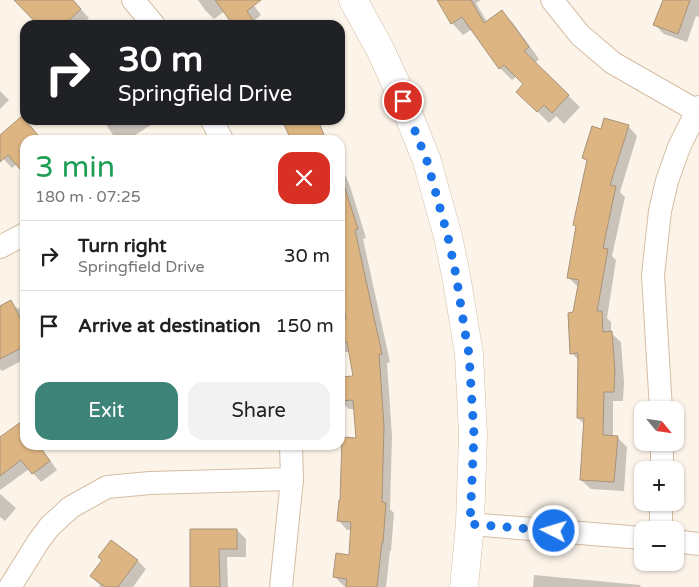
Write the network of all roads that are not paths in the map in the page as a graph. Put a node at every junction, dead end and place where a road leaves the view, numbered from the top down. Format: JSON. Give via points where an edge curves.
{"nodes":[{"id":1,"x":133,"y":0,"type":"edge"},
{"id":2,"x":353,"y":0,"type":"edge"},
{"id":3,"x":552,"y":0,"type":"edge"},
{"id":4,"x":150,"y":20,"type":"edge"},
{"id":5,"x":698,"y":109,"type":"edge"},
{"id":6,"x":20,"y":237,"type":"edge"},
{"id":7,"x":0,"y":247,"type":"edge"},
{"id":8,"x":660,"y":401,"type":"edge"},
{"id":9,"x":292,"y":450,"type":"edge"},
{"id":10,"x":292,"y":479,"type":"junction"},
{"id":11,"x":470,"y":524,"type":"junction"},
{"id":12,"x":634,"y":537,"type":"edge"},
{"id":13,"x":684,"y":542,"type":"edge"},
{"id":14,"x":699,"y":544,"type":"edge"},
{"id":15,"x":10,"y":587,"type":"edge"},
{"id":16,"x":281,"y":587,"type":"edge"},
{"id":17,"x":464,"y":587,"type":"edge"}],
"edges":[{"from":1,"to":4,"type":"street"},
{"from":2,"to":11,"type":"street","via":[[397,86],[427,161],[448,237],[469,354],[474,435]]},
{"from":3,"to":5,"type":"street","via":[[580,35],[613,63]]},
{"from":5,"to":8,"type":"street","via":[[679,147],[660,211],[653,275]]},
{"from":6,"to":7,"type":"street"},
{"from":9,"to":10,"type":"street"},
{"from":10,"to":15,"type":"street","via":[[107,487],[71,507],[50,526]]},
{"from":10,"to":16,"type":"street"},
{"from":11,"to":12,"type":"street"},
{"from":11,"to":17,"type":"street"},
{"from":13,"to":14,"type":"street"}]}
